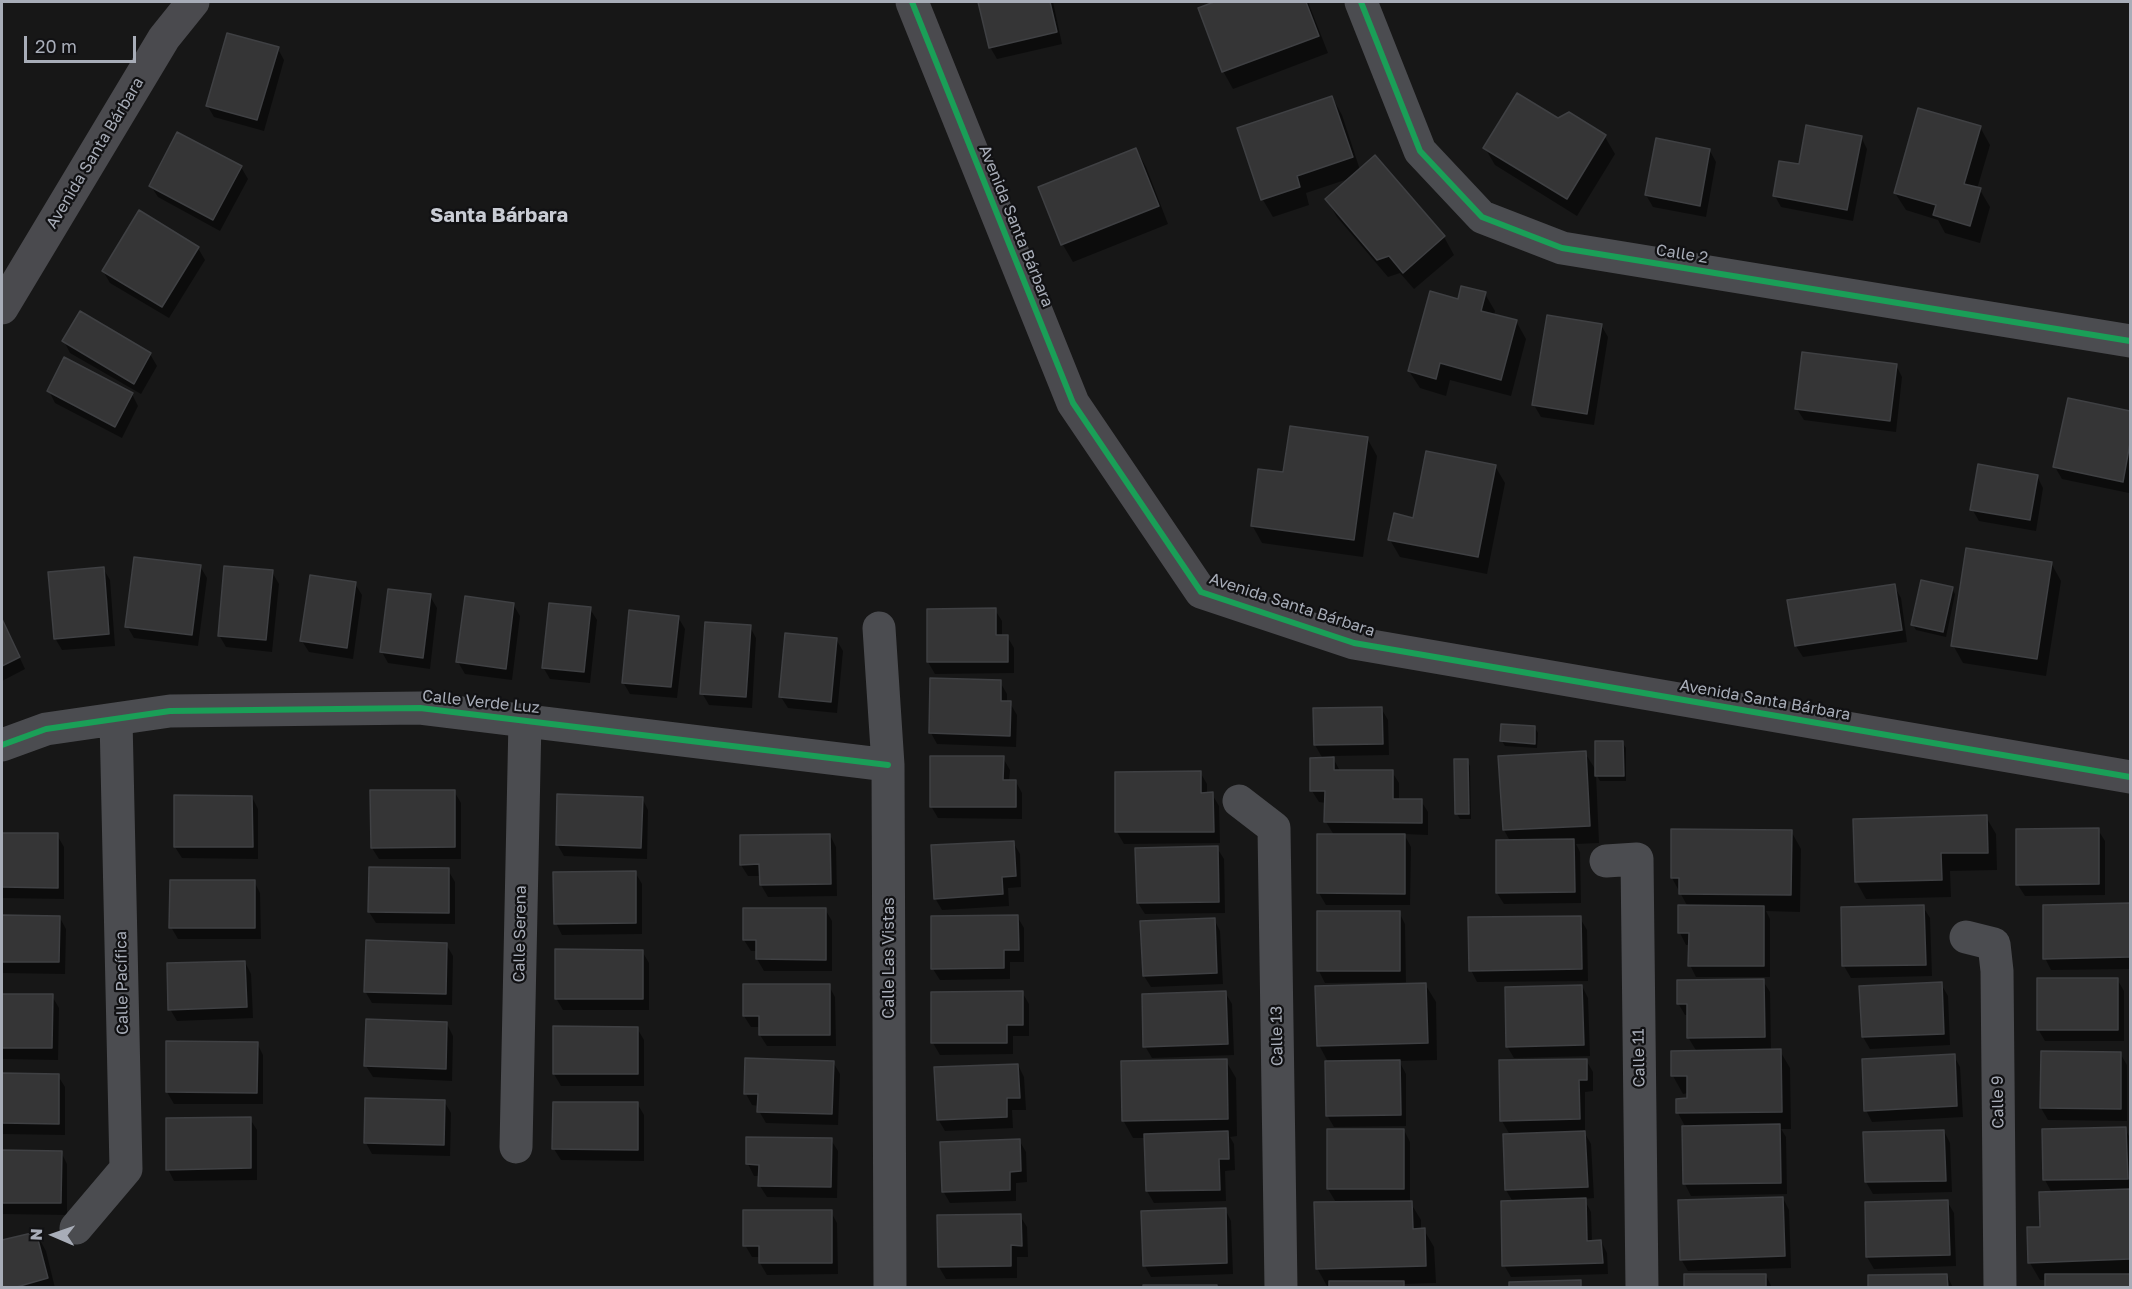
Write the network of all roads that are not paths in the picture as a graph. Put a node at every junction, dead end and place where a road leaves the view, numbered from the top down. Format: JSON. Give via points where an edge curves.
{"nodes":[{"id":1,"x":193,"y":2,"type":"edge"},
{"id":2,"x":912,"y":2,"type":"edge"},
{"id":3,"x":1361,"y":2,"type":"edge"},
{"id":4,"x":2,"y":308,"type":"edge"},
{"id":5,"x":2130,"y":341,"type":"edge"},
{"id":6,"x":879,"y":628,"type":"dead end"},
{"id":7,"x":116,"y":719,"type":"junction"},
{"id":8,"x":525,"y":720,"type":"junction"},
{"id":9,"x":2,"y":745,"type":"edge"},
{"id":10,"x":888,"y":765,"type":"junction"},
{"id":11,"x":2130,"y":777,"type":"edge"},
{"id":12,"x":1239,"y":801,"type":"dead end"},
{"id":13,"x":1606,"y":861,"type":"dead end"},
{"id":14,"x":1966,"y":937,"type":"dead end"},
{"id":15,"x":516,"y":1147,"type":"dead end"},
{"id":16,"x":76,"y":1228,"type":"dead end"},
{"id":17,"x":890,"y":1287,"type":"edge"},
{"id":18,"x":1281,"y":1287,"type":"edge"},
{"id":19,"x":1642,"y":1287,"type":"edge"},
{"id":20,"x":2000,"y":1287,"type":"edge"}],
"edges":[{"from":1,"to":4,"type":"street","name":"Avenida Santa Bárbara","via":[[164,38]]},
{"from":2,"to":11,"type":"street","name":"Avenida Santa Bárbara","via":[[1073,403],[1201,592],[1354,643]]},
{"from":3,"to":5,"type":"street","name":"Calle 2","via":[[1420,151],[1482,217],[1562,248]]},
{"from":6,"to":10,"type":"street","name":"Calle Las Vistas"},
{"from":7,"to":8,"type":"street","name":"Calle Verde Luz","via":[[170,711],[420,708]]},
{"from":7,"to":9,"type":"street","name":"Calle Verde Luz","via":[[46,729]]},
{"from":7,"to":16,"type":"street","name":"Calle Pacífica","via":[[126,1169]]},
{"from":8,"to":10,"type":"street","name":"Calle Verde Luz"},
{"from":8,"to":15,"type":"street","name":"Calle Serena"},
{"from":10,"to":17,"type":"street","name":"Calle Las Vistas"},
{"from":12,"to":18,"type":"street","name":"Calle 13","via":[[1274,828]]},
{"from":13,"to":19,"type":"street","name":"Calle 11","via":[[1636,859]]},
{"from":14,"to":20,"type":"street","name":"Calle 9","via":[[1994,944],[1997,971]]}]}
